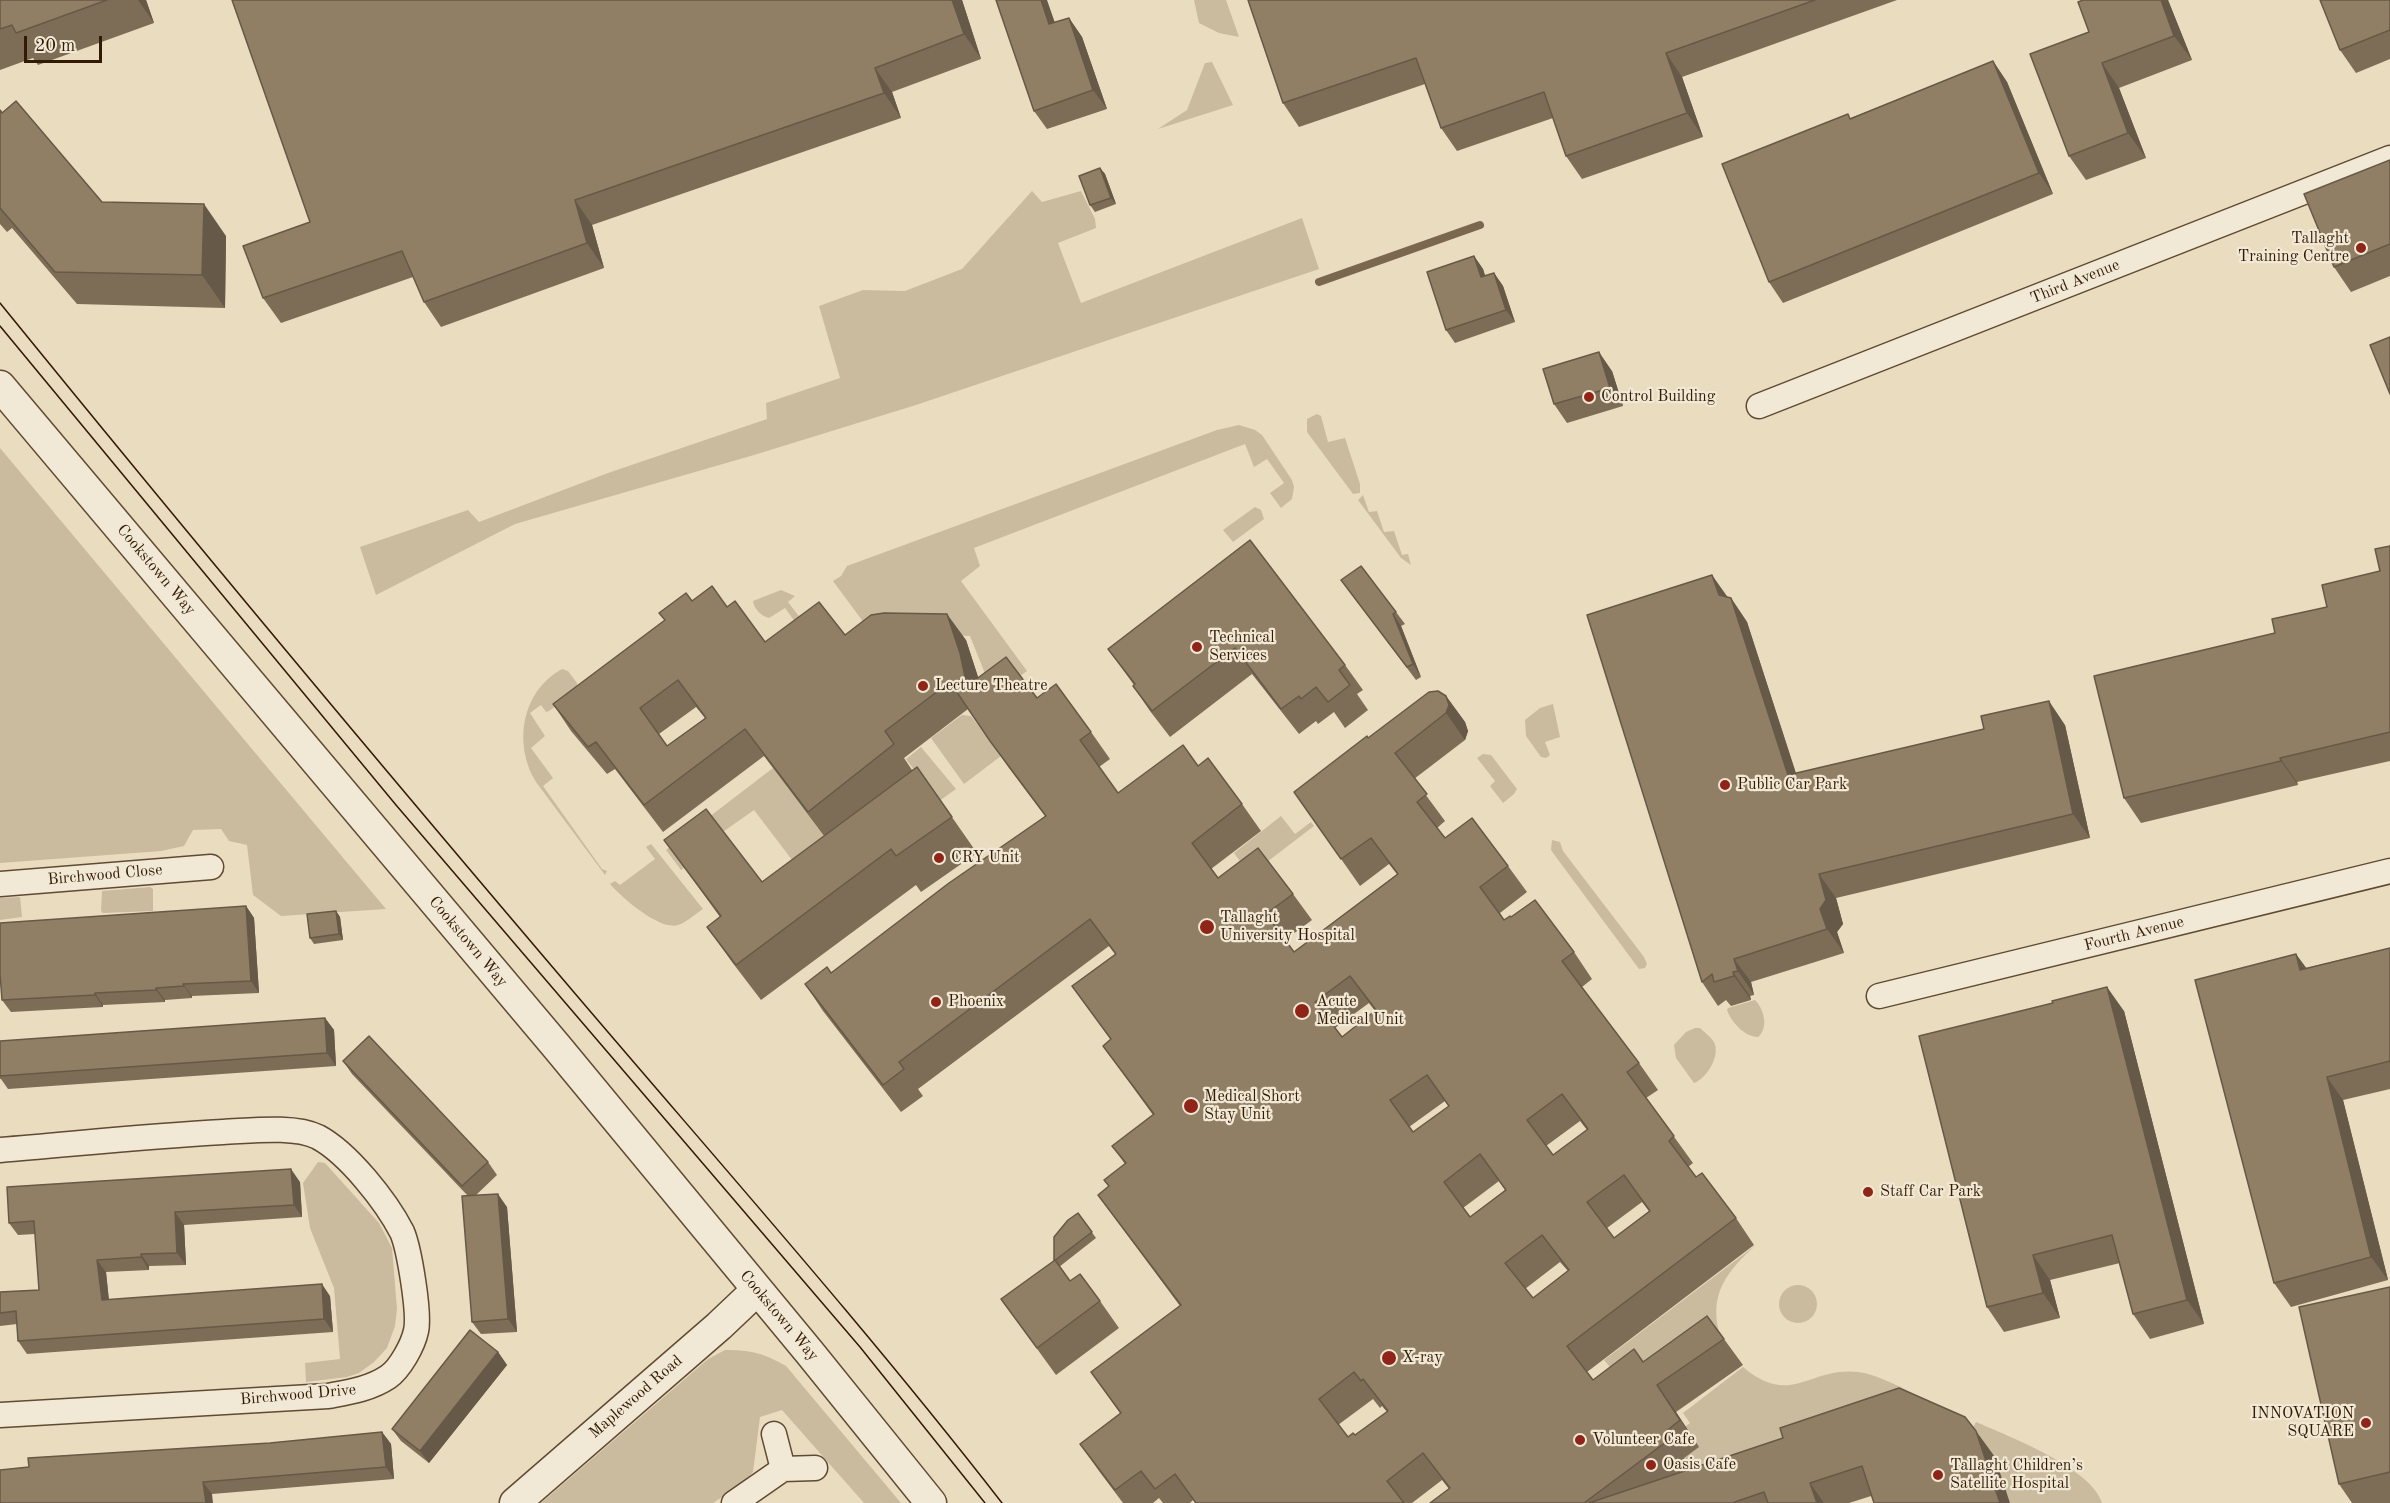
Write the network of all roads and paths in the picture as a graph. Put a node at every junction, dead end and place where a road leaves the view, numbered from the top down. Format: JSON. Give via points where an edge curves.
{"nodes":[{"id":1,"x":2390,"y":158,"type":"edge"},
{"id":2,"x":0,"y":386,"type":"edge"},
{"id":3,"x":1760,"y":406,"type":"dead end"},
{"id":4,"x":210,"y":867,"type":"dead end"},
{"id":5,"x":2390,"y":871,"type":"edge"},
{"id":6,"x":0,"y":884,"type":"edge"},
{"id":7,"x":1879,"y":996,"type":"dead end"},
{"id":8,"x":0,"y":1150,"type":"edge"},
{"id":9,"x":757,"y":1290,"type":"junction"},
{"id":10,"x":0,"y":1415,"type":"edge"},
{"id":11,"x":774,"y":1434,"type":"dead end"},
{"id":12,"x":815,"y":1468,"type":"dead end"},
{"id":13,"x":783,"y":1469,"type":"junction"},
{"id":14,"x":515,"y":1503,"type":"edge"},
{"id":15,"x":734,"y":1503,"type":"edge"},
{"id":16,"x":931,"y":1503,"type":"edge"}],
"edges":[{"from":1,"to":3,"type":"street","name":"Third Avenue"},
{"from":2,"to":9,"type":"street","name":"Cookstown Way"},
{"from":4,"to":6,"type":"street","name":"Birchwood Close"},
{"from":5,"to":7,"type":"street","name":"Fourth Avenue"},
{"from":8,"to":10,"type":"street","name":"Birchwood Drive","via":[[281,1129],[316,1137],[365,1179],[402,1233],[414,1278],[417,1330],[406,1355],[390,1376],[364,1389],[328,1396]]},
{"from":9,"to":14,"type":"street","name":"Maplewood Road"},
{"from":9,"to":16,"type":"street","name":"Cookstown Way"},
{"from":11,"to":13,"type":"street"},
{"from":12,"to":13,"type":"street"},
{"from":13,"to":15,"type":"street"}]}
